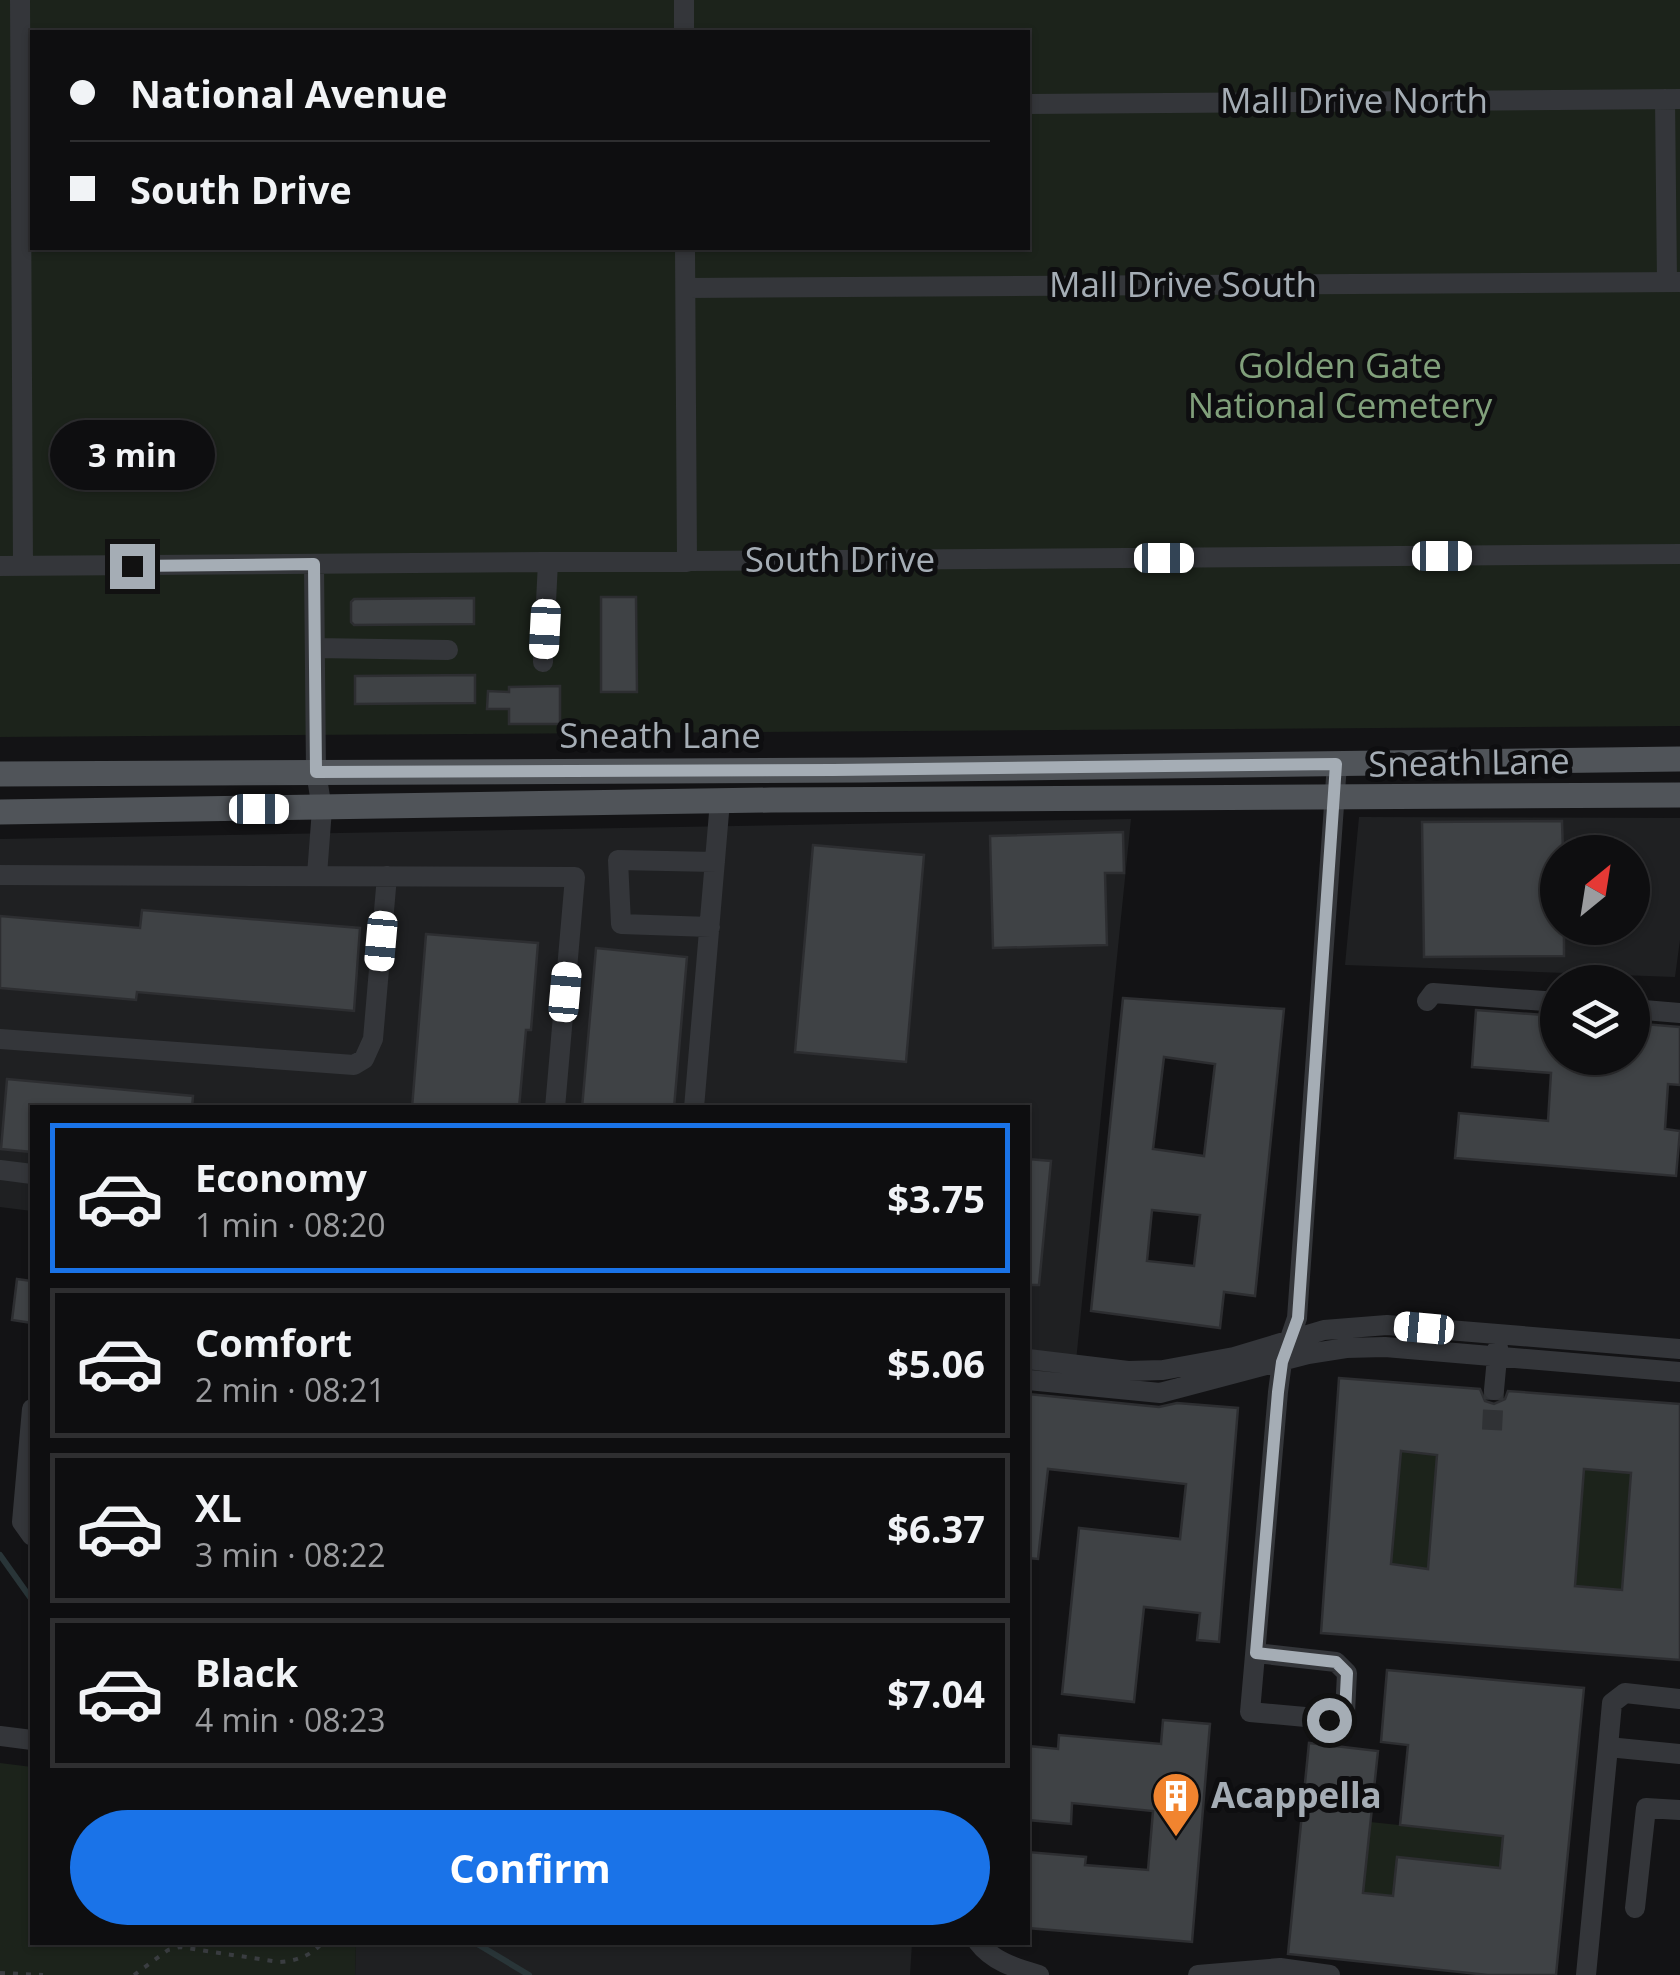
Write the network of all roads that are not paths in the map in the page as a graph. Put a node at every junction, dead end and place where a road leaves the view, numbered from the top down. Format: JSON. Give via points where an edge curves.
{"nodes":[{"id":1,"x":20,"y":0,"type":"edge"},
{"id":2,"x":684,"y":0,"type":"edge"},
{"id":3,"x":684,"y":30,"type":"edge"},
{"id":4,"x":1672,"y":99,"type":"edge"},
{"id":5,"x":1030,"y":104,"type":"edge"},
{"id":6,"x":18,"y":202,"type":"edge"},
{"id":7,"x":685,"y":250,"type":"edge"},
{"id":8,"x":1673,"y":282,"type":"edge"},
{"id":9,"x":686,"y":288,"type":"junction"},
{"id":10,"x":1680,"y":554,"type":"edge"},
{"id":11,"x":548,"y":562,"type":"junction"},
{"id":12,"x":687,"y":562,"type":"junction"},
{"id":13,"x":314,"y":564,"type":"junction"},
{"id":14,"x":0,"y":566,"type":"edge"},
{"id":15,"x":23,"y":566,"type":"junction"},
{"id":16,"x":315,"y":648,"type":"junction"},
{"id":17,"x":448,"y":650,"type":"dead end"},
{"id":18,"x":544,"y":662,"type":"dead end"},
{"id":19,"x":1680,"y":759,"type":"edge"},
{"id":20,"x":1336,"y":764,"type":"junction"},
{"id":21,"x":316,"y":772,"type":"junction"},
{"id":22,"x":0,"y":774,"type":"edge"},
{"id":23,"x":1680,"y":796,"type":"edge"},
{"id":24,"x":1334,"y":800,"type":"junction"},
{"id":25,"x":720,"y":801,"type":"junction"},
{"id":26,"x":322,"y":809,"type":"junction"},
{"id":27,"x":0,"y":812,"type":"edge"},
{"id":28,"x":715,"y":862,"type":"junction"},
{"id":29,"x":0,"y":875,"type":"edge"},
{"id":30,"x":318,"y":876,"type":"junction"},
{"id":31,"x":387,"y":876,"type":"junction"},
{"id":32,"x":710,"y":927,"type":"junction"},
{"id":33,"x":1540,"y":1000,"type":"edge"},
{"id":34,"x":1427,"y":1001,"type":"dead end"},
{"id":35,"x":1650,"y":1011,"type":"edge"},
{"id":36,"x":1680,"y":1014,"type":"edge"},
{"id":37,"x":0,"y":1039,"type":"edge"},
{"id":38,"x":555,"y":1105,"type":"edge"},
{"id":39,"x":694,"y":1105,"type":"edge"},
{"id":40,"x":0,"y":1170,"type":"edge"},
{"id":41,"x":30,"y":1174,"type":"edge"},
{"id":42,"x":1292,"y":1338,"type":"junction"},
{"id":43,"x":1498,"y":1346,"type":"junction"},
{"id":44,"x":1680,"y":1349,"type":"edge"},
{"id":45,"x":1030,"y":1359,"type":"edge"},
{"id":46,"x":1282,"y":1362,"type":"junction"},
{"id":47,"x":1680,"y":1372,"type":"edge"},
{"id":48,"x":1030,"y":1380,"type":"edge"},
{"id":49,"x":1494,"y":1390,"type":"tunnel mouth"},
{"id":50,"x":30,"y":1432,"type":"edge"},
{"id":51,"x":30,"y":1533,"type":"edge"},
{"id":52,"x":1256,"y":1653,"type":"junction"},
{"id":53,"x":1680,"y":1699,"type":"edge"},
{"id":54,"x":0,"y":1736,"type":"edge"},
{"id":55,"x":30,"y":1740,"type":"edge"},
{"id":56,"x":1608,"y":1747,"type":"junction"},
{"id":57,"x":1680,"y":1754,"type":"edge"},
{"id":58,"x":1680,"y":1810,"type":"edge"},
{"id":59,"x":1634,"y":1908,"type":"dead end"},
{"id":60,"x":980,"y":1945,"type":"edge"},
{"id":61,"x":1039,"y":1975,"type":"edge"},
{"id":62,"x":1198,"y":1975,"type":"edge"},
{"id":63,"x":1330,"y":1975,"type":"edge"},
{"id":64,"x":1586,"y":1975,"type":"edge"}],
"edges":[{"from":1,"to":6,"type":"street"},
{"from":2,"to":3,"type":"street"},
{"from":4,"to":5,"type":"street","name":"Mall Drive North"},
{"from":4,"to":8,"type":"street"},
{"from":6,"to":15,"type":"street"},
{"from":7,"to":9,"type":"street"},
{"from":8,"to":9,"type":"street","name":"Mall Drive South"},
{"from":9,"to":12,"type":"street"},
{"from":10,"to":12,"type":"street","name":"South Drive"},
{"from":11,"to":12,"type":"street","name":"South Drive"},
{"from":11,"to":13,"type":"street","name":"South Drive"},
{"from":11,"to":18,"type":"street"},
{"from":13,"to":15,"type":"street","name":"South Drive"},
{"from":13,"to":16,"type":"street"},
{"from":14,"to":15,"type":"street","name":"South Drive"},
{"from":16,"to":17,"type":"street"},
{"from":16,"to":21,"type":"street"},
{"from":19,"to":20,"type":"main road","name":"Sneath Lane"},
{"from":20,"to":21,"type":"main road","name":"Sneath Lane"},
{"from":20,"to":24,"type":"street"},
{"from":21,"to":22,"type":"main road","name":"Sneath Lane"},
{"from":21,"to":26,"type":"street"},
{"from":23,"to":24,"type":"main road","name":"Sneath Lane"},
{"from":24,"to":25,"type":"main road","name":"Sneath Lane"},
{"from":24,"to":42,"type":"street"},
{"from":25,"to":26,"type":"main road","name":"Sneath Lane"},
{"from":25,"to":28,"type":"street"},
{"from":26,"to":27,"type":"main road","name":"Sneath Lane"},
{"from":26,"to":30,"type":"street"},
{"from":28,"to":32,"type":"street"},
{"from":28,"to":32,"type":"street","via":[[618,860],[621,924]]},
{"from":29,"to":30,"type":"street"},
{"from":30,"to":31,"type":"street"},
{"from":31,"to":37,"type":"street","via":[[373,1039],[364,1060],[354,1065]]},
{"from":31,"to":38,"type":"street","via":[[575,877]]},
{"from":32,"to":39,"type":"street"},
{"from":33,"to":34,"type":"street","via":[[1432,993]]},
{"from":35,"to":36,"type":"street"},
{"from":40,"to":41,"type":"street"},
{"from":42,"to":43,"type":"street","via":[[1387,1325]]},
{"from":42,"to":45,"type":"street","via":[[1163,1370]]},
{"from":42,"to":46,"type":"street"},
{"from":43,"to":44,"type":"street"},
{"from":43,"to":46,"type":"street","via":[[1346,1348]]},
{"from":43,"to":47,"type":"street"},
{"from":43,"to":49,"type":"street"},
{"from":46,"to":48,"type":"street","via":[[1160,1393]]},
{"from":46,"to":52,"type":"street"},
{"from":50,"to":51,"type":"street","via":[[22,1522]]},
{"from":52,"to":52,"type":"street","via":[[1250,1712],[1338,1720],[1345,1714],[1347,1673],[1336,1662]]},
{"from":53,"to":56,"type":"street","via":[[1624,1694],[1612,1703]]},
{"from":54,"to":55,"type":"street"},
{"from":56,"to":57,"type":"street"},
{"from":56,"to":64,"type":"street"},
{"from":58,"to":59,"type":"street","via":[[1646,1808]]},
{"from":60,"to":61,"type":"street","via":[[1012,1967]]},
{"from":62,"to":63,"type":"street","via":[[1280,1968]]}]}
